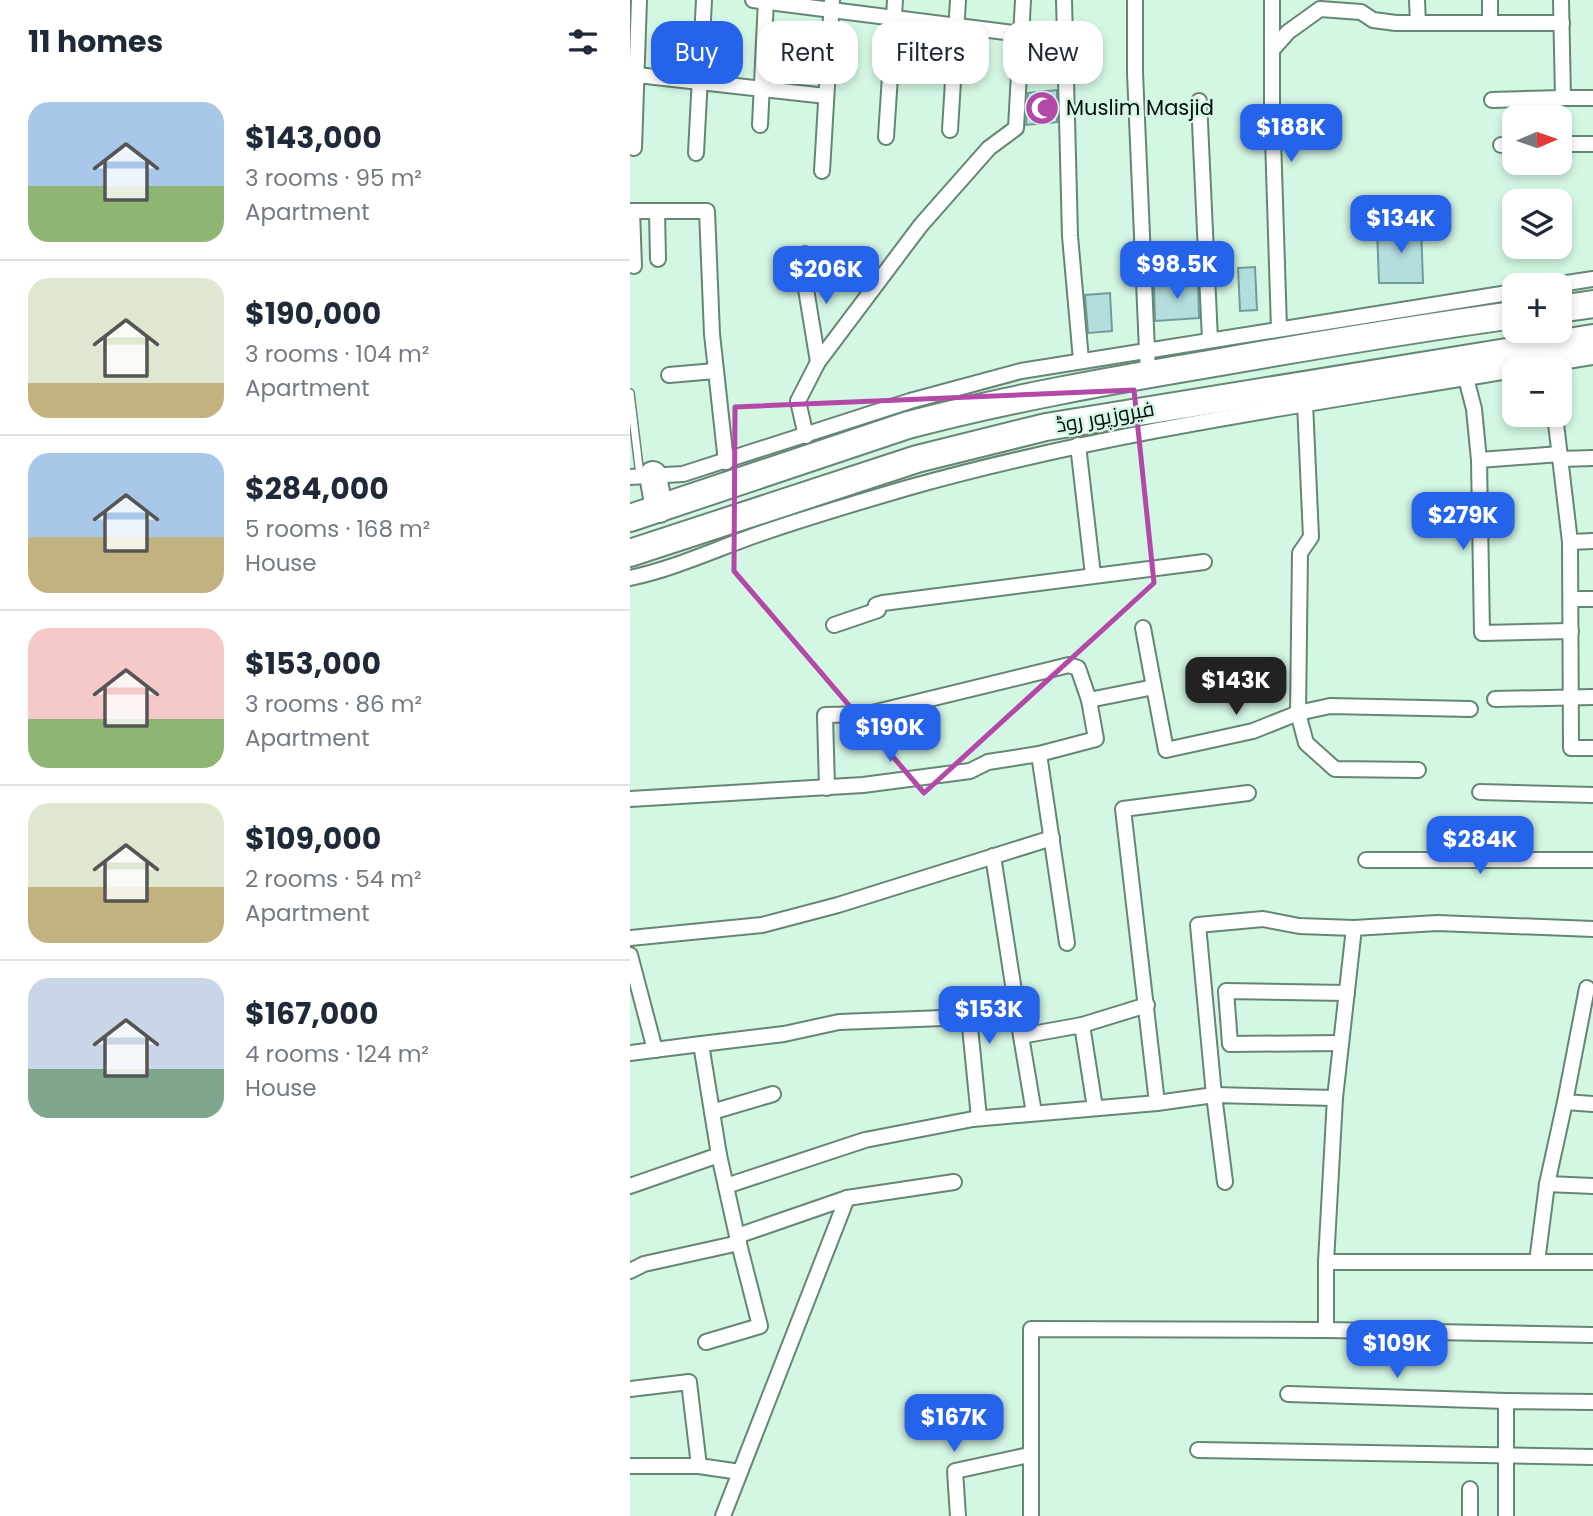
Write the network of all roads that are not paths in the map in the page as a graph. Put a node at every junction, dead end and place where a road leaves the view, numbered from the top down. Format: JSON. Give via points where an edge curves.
{"nodes":[{"id":1,"x":639,"y":0,"type":"edge"},
{"id":2,"x":704,"y":0,"type":"edge"},
{"id":3,"x":895,"y":0,"type":"edge"},
{"id":4,"x":958,"y":0,"type":"edge"},
{"id":5,"x":1023,"y":0,"type":"edge"},
{"id":6,"x":1064,"y":0,"type":"edge"},
{"id":7,"x":1135,"y":0,"type":"edge"},
{"id":8,"x":1272,"y":0,"type":"edge"},
{"id":9,"x":1417,"y":0,"type":"edge"},
{"id":10,"x":1490,"y":0,"type":"edge"},
{"id":11,"x":1561,"y":0,"type":"edge"},
{"id":12,"x":762,"y":1,"type":"edge"},
{"id":13,"x":831,"y":6,"type":"edge"},
{"id":14,"x":893,"y":19,"type":"junction"},
{"id":15,"x":702,"y":21,"type":"edge"},
{"id":16,"x":909,"y":21,"type":"edge"},
{"id":17,"x":956,"y":21,"type":"edge"},
{"id":18,"x":1022,"y":21,"type":"edge"},
{"id":19,"x":1418,"y":23,"type":"junction"},
{"id":20,"x":1490,"y":23,"type":"junction"},
{"id":21,"x":1562,"y":23,"type":"junction"},
{"id":22,"x":1272,"y":50,"type":"junction"},
{"id":23,"x":637,"y":75,"type":"junction"},
{"id":24,"x":651,"y":77,"type":"edge"},
{"id":25,"x":698,"y":84,"type":"edge"},
{"id":26,"x":708,"y":84,"type":"edge"},
{"id":27,"x":953,"y":84,"type":"edge"},
{"id":28,"x":1018,"y":84,"type":"edge"},
{"id":29,"x":761,"y":89,"type":"junction"},
{"id":30,"x":826,"y":96,"type":"junction"},
{"id":31,"x":1563,"y":98,"type":"junction"},
{"id":32,"x":1593,"y":98,"type":"edge"},
{"id":33,"x":1492,"y":100,"type":"dead end"},
{"id":34,"x":1199,"y":101,"type":"dead end"},
{"id":35,"x":760,"y":125,"type":"dead end"},
{"id":36,"x":950,"y":130,"type":"dead end"},
{"id":37,"x":886,"y":137,"type":"dead end"},
{"id":38,"x":1593,"y":144,"type":"edge"},
{"id":39,"x":1572,"y":145,"type":"edge"},
{"id":40,"x":634,"y":148,"type":"dead end"},
{"id":41,"x":696,"y":153,"type":"dead end"},
{"id":42,"x":822,"y":171,"type":"dead end"},
{"id":43,"x":631,"y":211,"type":"edge"},
{"id":44,"x":657,"y":211,"type":"junction"},
{"id":45,"x":805,"y":254,"type":"dead end"},
{"id":46,"x":658,"y":259,"type":"dead end"},
{"id":47,"x":634,"y":266,"type":"dead end"},
{"id":48,"x":1593,"y":279,"type":"edge"},
{"id":49,"x":1572,"y":282,"type":"edge"},
{"id":50,"x":1502,"y":294,"type":"edge"},
{"id":51,"x":1593,"y":304,"type":"edge"},
{"id":52,"x":1572,"y":307,"type":"edge"},
{"id":53,"x":1502,"y":317,"type":"edge"},
{"id":54,"x":1279,"y":328,"type":"junction"},
{"id":55,"x":1593,"y":338,"type":"edge"},
{"id":56,"x":1210,"y":340,"type":"junction"},
{"id":57,"x":1593,"y":357,"type":"edge"},
{"id":58,"x":1081,"y":360,"type":"junction"},
{"id":59,"x":818,"y":362,"type":"junction"},
{"id":60,"x":1147,"y":362,"type":"junction"},
{"id":61,"x":1572,"y":362,"type":"edge"},
{"id":62,"x":715,"y":372,"type":"junction"},
{"id":63,"x":1502,"y":372,"type":"edge"},
{"id":64,"x":669,"y":375,"type":"dead end"},
{"id":65,"x":1466,"y":378,"type":"junction"},
{"id":66,"x":630,"y":393,"type":"edge"},
{"id":67,"x":1305,"y":403,"type":"junction"},
{"id":68,"x":631,"y":406,"type":"edge"},
{"id":69,"x":1179,"y":416,"type":"junction"},
{"id":70,"x":908,"y":425,"type":"junction"},
{"id":71,"x":1556,"y":427,"type":"edge"},
{"id":72,"x":806,"y":436,"type":"junction"},
{"id":73,"x":1078,"y":445,"type":"junction"},
{"id":74,"x":634,"y":451,"type":"edge"},
{"id":75,"x":1560,"y":457,"type":"junction"},
{"id":76,"x":1593,"y":458,"type":"edge"},
{"id":77,"x":917,"y":459,"type":"junction"},
{"id":78,"x":1479,"y":460,"type":"junction"},
{"id":79,"x":726,"y":462,"type":"junction"},
{"id":80,"x":641,"y":476,"type":"edge"},
{"id":81,"x":659,"y":509,"type":"junction"},
{"id":82,"x":630,"y":518,"type":"edge"},
{"id":83,"x":1593,"y":541,"type":"edge"},
{"id":84,"x":1570,"y":542,"type":"junction"},
{"id":85,"x":630,"y":553,"type":"edge"},
{"id":86,"x":1204,"y":562,"type":"dead end"},
{"id":87,"x":1093,"y":576,"type":"junction"},
{"id":88,"x":630,"y":578,"type":"edge"},
{"id":89,"x":1572,"y":599,"type":"junction"},
{"id":90,"x":1593,"y":599,"type":"edge"},
{"id":91,"x":834,"y":625,"type":"dead end"},
{"id":92,"x":1143,"y":628,"type":"dead end"},
{"id":93,"x":1572,"y":631,"type":"junction"},
{"id":94,"x":1154,"y":687,"type":"junction"},
{"id":95,"x":1593,"y":697,"type":"edge"},
{"id":96,"x":1571,"y":698,"type":"junction"},
{"id":97,"x":1495,"y":699,"type":"dead end"},
{"id":98,"x":1089,"y":700,"type":"junction"},
{"id":99,"x":1470,"y":709,"type":"dead end"},
{"id":100,"x":1298,"y":713,"type":"junction"},
{"id":101,"x":1593,"y":748,"type":"edge"},
{"id":102,"x":1039,"y":754,"type":"junction"},
{"id":103,"x":1418,"y":770,"type":"dead end"},
{"id":104,"x":827,"y":788,"type":"junction"},
{"id":105,"x":1480,"y":792,"type":"dead end"},
{"id":106,"x":1248,"y":793,"type":"dead end"},
{"id":107,"x":1593,"y":795,"type":"edge"},
{"id":108,"x":630,"y":799,"type":"edge"},
{"id":109,"x":1052,"y":838,"type":"junction"},
{"id":110,"x":993,"y":856,"type":"junction"},
{"id":111,"x":1366,"y":860,"type":"dead end"},
{"id":112,"x":1593,"y":860,"type":"edge"},
{"id":113,"x":1354,"y":928,"type":"junction"},
{"id":114,"x":1593,"y":929,"type":"edge"},
{"id":115,"x":630,"y":938,"type":"edge"},
{"id":116,"x":1067,"y":943,"type":"dead end"},
{"id":117,"x":630,"y":955,"type":"edge"},
{"id":118,"x":1587,"y":988,"type":"dead end"},
{"id":119,"x":1347,"y":993,"type":"junction"},
{"id":120,"x":1147,"y":1005,"type":"junction"},
{"id":121,"x":1082,"y":1025,"type":"junction"},
{"id":122,"x":1021,"y":1036,"type":"junction"},
{"id":123,"x":1341,"y":1043,"type":"junction"},
{"id":124,"x":701,"y":1044,"type":"junction"},
{"id":125,"x":656,"y":1050,"type":"junction"},
{"id":126,"x":630,"y":1054,"type":"edge"},
{"id":127,"x":773,"y":1094,"type":"dead end"},
{"id":128,"x":1214,"y":1096,"type":"junction"},
{"id":129,"x":1335,"y":1098,"type":"junction"},
{"id":130,"x":1565,"y":1102,"type":"junction"},
{"id":131,"x":1157,"y":1103,"type":"junction"},
{"id":132,"x":1593,"y":1104,"type":"edge"},
{"id":133,"x":1095,"y":1108,"type":"junction"},
{"id":134,"x":712,"y":1112,"type":"junction"},
{"id":135,"x":1034,"y":1113,"type":"junction"},
{"id":136,"x":979,"y":1118,"type":"junction"},
{"id":137,"x":719,"y":1155,"type":"junction"},
{"id":138,"x":954,"y":1182,"type":"dead end"},
{"id":139,"x":1225,"y":1182,"type":"dead end"},
{"id":140,"x":1548,"y":1184,"type":"junction"},
{"id":141,"x":630,"y":1186,"type":"edge"},
{"id":142,"x":726,"y":1186,"type":"junction"},
{"id":143,"x":1593,"y":1186,"type":"edge"},
{"id":144,"x":847,"y":1198,"type":"junction"},
{"id":145,"x":738,"y":1239,"type":"junction"},
{"id":146,"x":1326,"y":1262,"type":"junction"},
{"id":147,"x":1537,"y":1262,"type":"junction"},
{"id":148,"x":1593,"y":1262,"type":"edge"},
{"id":149,"x":630,"y":1271,"type":"edge"},
{"id":150,"x":1326,"y":1329,"type":"junction"},
{"id":151,"x":1593,"y":1335,"type":"edge"},
{"id":152,"x":706,"y":1342,"type":"dead end"},
{"id":153,"x":630,"y":1389,"type":"edge"},
{"id":154,"x":1288,"y":1394,"type":"dead end"},
{"id":155,"x":1506,"y":1401,"type":"junction"},
{"id":156,"x":1593,"y":1402,"type":"edge"},
{"id":157,"x":1198,"y":1450,"type":"dead end"},
{"id":158,"x":1029,"y":1455,"type":"junction"},
{"id":159,"x":1506,"y":1456,"type":"junction"},
{"id":160,"x":1593,"y":1457,"type":"edge"},
{"id":161,"x":630,"y":1466,"type":"edge"},
{"id":162,"x":699,"y":1466,"type":"junction"},
{"id":163,"x":740,"y":1472,"type":"junction"},
{"id":164,"x":1470,"y":1489,"type":"dead end"},
{"id":165,"x":723,"y":1516,"type":"edge"},
{"id":166,"x":958,"y":1516,"type":"edge"},
{"id":167,"x":1031,"y":1516,"type":"edge"},
{"id":168,"x":1469,"y":1516,"type":"edge"},
{"id":169,"x":1506,"y":1516,"type":"edge"}],
"edges":[{"from":1,"to":23,"type":"street"},
{"from":2,"to":15,"type":"street"},
{"from":3,"to":14,"type":"street"},
{"from":4,"to":17,"type":"street"},
{"from":5,"to":18,"type":"street"},
{"from":6,"to":58,"type":"street","via":[[1070,236]]},
{"from":7,"to":60,"type":"street"},
{"from":8,"to":22,"type":"street"},
{"from":9,"to":19,"type":"street"},
{"from":10,"to":20,"type":"street"},
{"from":11,"to":21,"type":"street"},
{"from":12,"to":13,"type":"street"},
{"from":12,"to":29,"type":"street"},
{"from":13,"to":14,"type":"street"},
{"from":13,"to":30,"type":"street"},
{"from":14,"to":16,"type":"street"},
{"from":14,"to":37,"type":"street"},
{"from":19,"to":20,"type":"street"},
{"from":19,"to":22,"type":"street","via":[[1320,9]]},
{"from":20,"to":21,"type":"street"},
{"from":21,"to":31,"type":"street"},
{"from":22,"to":54,"type":"street"},
{"from":23,"to":24,"type":"street"},
{"from":23,"to":40,"type":"street"},
{"from":25,"to":41,"type":"street"},
{"from":26,"to":29,"type":"street"},
{"from":27,"to":36,"type":"street"},
{"from":28,"to":59,"type":"street","via":[[1016,128],[989,148],[921,225]]},
{"from":29,"to":30,"type":"street"},
{"from":29,"to":35,"type":"street"},
{"from":30,"to":42,"type":"street"},
{"from":31,"to":32,"type":"street"},
{"from":31,"to":33,"type":"street"},
{"from":34,"to":56,"type":"street"},
{"from":38,"to":39,"type":"street"},
{"from":43,"to":44,"type":"street"},
{"from":43,"to":47,"type":"street"},
{"from":44,"to":46,"type":"street"},
{"from":44,"to":62,"type":"street","via":[[707,211]]},
{"from":45,"to":59,"type":"street"},
{"from":48,"to":49,"type":"street"},
{"from":50,"to":54,"type":"street"},
{"from":51,"to":52,"type":"highway"},
{"from":53,"to":60,"type":"highway","name":"فیروزپور روڈ"},
{"from":54,"to":56,"type":"street"},
{"from":55,"to":69,"type":"highway","name":"فیروزپور روڈ"},
{"from":56,"to":60,"type":"street"},
{"from":57,"to":61,"type":"street"},
{"from":58,"to":60,"type":"street"},
{"from":58,"to":72,"type":"street","via":[[969,384]]},
{"from":59,"to":72,"type":"street","via":[[798,401]]},
{"from":60,"to":70,"type":"highway","name":"فیروزپور روڈ","via":[[1056,390]]},
{"from":62,"to":64,"type":"street"},
{"from":62,"to":79,"type":"street"},
{"from":63,"to":65,"type":"street"},
{"from":65,"to":67,"type":"street"},
{"from":65,"to":78,"type":"street"},
{"from":66,"to":68,"type":"lane"},
{"from":67,"to":69,"type":"street"},
{"from":67,"to":100,"type":"street","via":[[1311,537],[1300,553]]},
{"from":68,"to":74,"type":"lane"},
{"from":69,"to":73,"type":"street"},
{"from":69,"to":77,"type":"highway","name":"فیروزپور روڈ","via":[[1045,428]]},
{"from":70,"to":77,"type":"highway"},
{"from":70,"to":81,"type":"highway","name":"فیروزپور روڈ"},
{"from":71,"to":75,"type":"street"},
{"from":72,"to":79,"type":"street"},
{"from":73,"to":87,"type":"street"},
{"from":73,"to":88,"type":"street","via":[[906,488]]},
{"from":74,"to":80,"type":"lane"},
{"from":75,"to":76,"type":"street"},
{"from":75,"to":78,"type":"street"},
{"from":75,"to":84,"type":"street"},
{"from":77,"to":85,"type":"highway","name":"فیروزپور روڈ"},
{"from":78,"to":93,"type":"street","via":[[1482,633]]},
{"from":79,"to":80,"type":"street","via":[[683,474]]},
{"from":80,"to":81,"type":"highway"},
{"from":81,"to":82,"type":"highway","name":"فیروزپور روڈ"},
{"from":83,"to":84,"type":"street"},
{"from":84,"to":89,"type":"street"},
{"from":86,"to":87,"type":"street"},
{"from":87,"to":91,"type":"street","via":[[883,603],[876,605],[878,610]]},
{"from":89,"to":90,"type":"street"},
{"from":89,"to":93,"type":"street"},
{"from":92,"to":94,"type":"street"},
{"from":93,"to":96,"type":"street"},
{"from":94,"to":98,"type":"street"},
{"from":94,"to":100,"type":"street","via":[[1166,750],[1253,731]]},
{"from":95,"to":96,"type":"street"},
{"from":96,"to":97,"type":"street"},
{"from":96,"to":101,"type":"street","via":[[1572,748]]},
{"from":98,"to":102,"type":"street","via":[[1096,739]]},
{"from":98,"to":104,"type":"street","via":[[1078,668],[1069,665],[868,714],[825,715]]},
{"from":99,"to":100,"type":"street","via":[[1330,706]]},
{"from":100,"to":103,"type":"street","via":[[1306,743],[1335,769]]},
{"from":102,"to":104,"type":"street","via":[[988,762],[970,771]]},
{"from":102,"to":109,"type":"street"},
{"from":104,"to":108,"type":"street"},
{"from":105,"to":107,"type":"street"},
{"from":106,"to":120,"type":"street","via":[[1123,809]]},
{"from":109,"to":110,"type":"street"},
{"from":109,"to":116,"type":"street"},
{"from":110,"to":115,"type":"street","via":[[762,925]]},
{"from":110,"to":122,"type":"street"},
{"from":111,"to":112,"type":"street"},
{"from":113,"to":114,"type":"street","via":[[1437,923]]},
{"from":113,"to":119,"type":"street"},
{"from":113,"to":128,"type":"street","via":[[1263,919],[1198,925]]},
{"from":117,"to":125,"type":"street"},
{"from":118,"to":130,"type":"street"},
{"from":119,"to":123,"type":"street"},
{"from":119,"to":123,"type":"street","via":[[1226,991],[1230,1044]]},
{"from":120,"to":121,"type":"street"},
{"from":120,"to":131,"type":"street"},
{"from":121,"to":122,"type":"street"},
{"from":121,"to":133,"type":"street"},
{"from":122,"to":135,"type":"street"},
{"from":123,"to":129,"type":"street"},
{"from":124,"to":125,"type":"street"},
{"from":124,"to":134,"type":"street"},
{"from":124,"to":136,"type":"street","via":[[839,1022],[969,1017]]},
{"from":125,"to":126,"type":"street"},
{"from":127,"to":134,"type":"street"},
{"from":128,"to":129,"type":"street"},
{"from":128,"to":131,"type":"street"},
{"from":128,"to":139,"type":"street"},
{"from":129,"to":146,"type":"street"},
{"from":130,"to":132,"type":"street"},
{"from":130,"to":140,"type":"street"},
{"from":131,"to":133,"type":"street"},
{"from":133,"to":135,"type":"street"},
{"from":134,"to":137,"type":"street"},
{"from":135,"to":136,"type":"street"},
{"from":136,"to":142,"type":"street","via":[[865,1140]]},
{"from":137,"to":141,"type":"street"},
{"from":137,"to":142,"type":"street"},
{"from":138,"to":144,"type":"street"},
{"from":140,"to":143,"type":"street"},
{"from":140,"to":147,"type":"street"},
{"from":142,"to":145,"type":"street"},
{"from":144,"to":145,"type":"street"},
{"from":144,"to":163,"type":"street"},
{"from":145,"to":149,"type":"street"},
{"from":145,"to":152,"type":"street","via":[[760,1326]]},
{"from":146,"to":147,"type":"street"},
{"from":146,"to":150,"type":"street"},
{"from":147,"to":148,"type":"street"},
{"from":150,"to":151,"type":"street"},
{"from":150,"to":158,"type":"street","via":[[1031,1329]]},
{"from":153,"to":162,"type":"street","via":[[689,1382]]},
{"from":154,"to":155,"type":"street"},
{"from":155,"to":156,"type":"street"},
{"from":155,"to":159,"type":"street"},
{"from":157,"to":159,"type":"street"},
{"from":158,"to":166,"type":"street","via":[[955,1471]]},
{"from":158,"to":167,"type":"street"},
{"from":159,"to":160,"type":"street"},
{"from":159,"to":169,"type":"street"},
{"from":161,"to":162,"type":"street"},
{"from":162,"to":163,"type":"street"},
{"from":163,"to":165,"type":"street"},
{"from":164,"to":168,"type":"street"}]}
